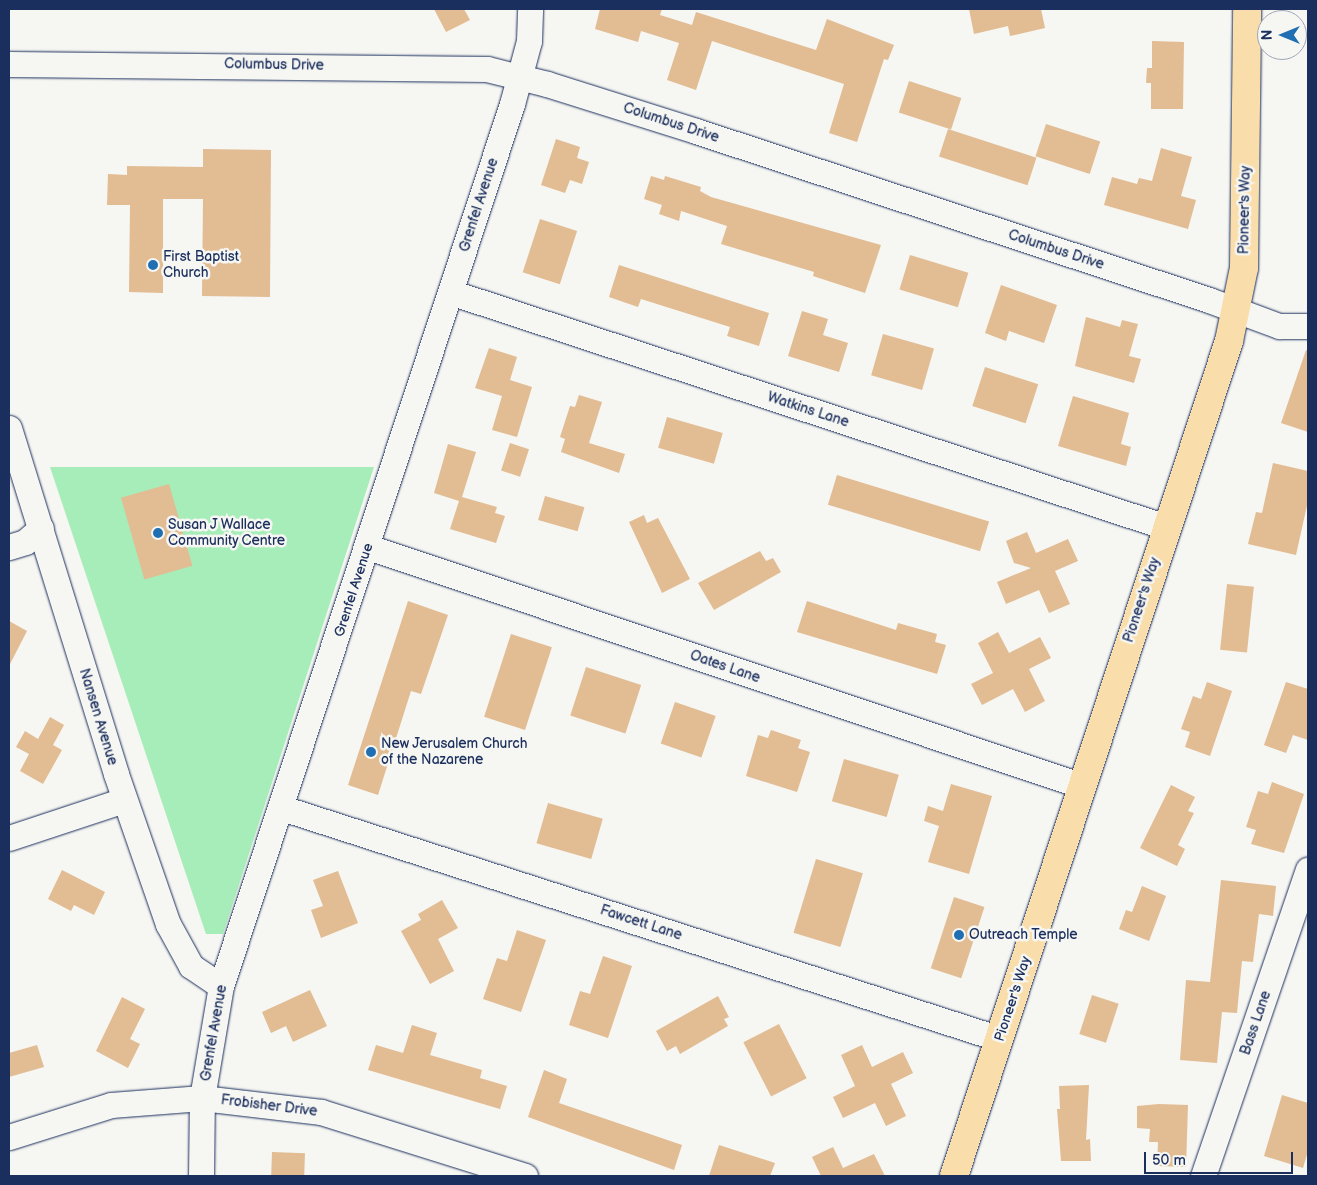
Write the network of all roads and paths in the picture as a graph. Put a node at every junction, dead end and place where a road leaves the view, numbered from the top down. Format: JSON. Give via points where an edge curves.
{"nodes":[{"id":1,"x":530,"y":9,"type":"edge"},
{"id":2,"x":1247,"y":9,"type":"edge"},
{"id":3,"x":9,"y":64,"type":"edge"},
{"id":4,"x":520,"y":77,"type":"junction"},
{"id":5,"x":450,"y":292,"type":"junction"},
{"id":6,"x":1236,"y":310,"type":"junction"},
{"id":7,"x":1308,"y":326,"type":"edge"},
{"id":8,"x":9,"y":428,"type":"edge"},
{"id":9,"x":1166,"y":527,"type":"junction"},
{"id":10,"x":41,"y":528,"type":"junction"},
{"id":11,"x":9,"y":547,"type":"edge"},
{"id":12,"x":368,"y":548,"type":"junction"},
{"id":13,"x":1083,"y":786,"type":"junction"},
{"id":14,"x":124,"y":800,"type":"junction"},
{"id":15,"x":282,"y":808,"type":"junction"},
{"id":16,"x":9,"y":838,"type":"edge"},
{"id":17,"x":1308,"y":869,"type":"edge"},
{"id":18,"x":221,"y":986,"type":"junction"},
{"id":19,"x":1000,"y":1039,"type":"junction"},
{"id":20,"x":202,"y":1098,"type":"junction"},
{"id":21,"x":9,"y":1136,"type":"edge"},
{"id":22,"x":201,"y":1176,"type":"edge"},
{"id":23,"x":525,"y":1176,"type":"edge"},
{"id":24,"x":954,"y":1176,"type":"edge"},
{"id":25,"x":1203,"y":1176,"type":"edge"}],
"edges":[{"from":1,"to":4,"type":"street","name":"Grenfel Avenue","via":[[529,42]]},
{"from":2,"to":6,"type":"main road","name":"Pioneer's Way","via":[[1244,268]]},
{"from":3,"to":4,"type":"street","name":"Columbus Drive","via":[[478,69]]},
{"from":4,"to":5,"type":"street","name":"Grenfel Avenue"},
{"from":4,"to":6,"type":"street","name":"Columbus Drive","via":[[696,131]]},
{"from":5,"to":9,"type":"street","name":"Watkins Lane"},
{"from":5,"to":12,"type":"street","name":"Grenfel Avenue"},
{"from":6,"to":7,"type":"street","name":"Columbus Drive","via":[[1279,326]]},
{"from":6,"to":9,"type":"main road","name":"Pioneer's Way"},
{"from":8,"to":10,"type":"street","name":"Nansen Avenue"},
{"from":9,"to":13,"type":"main road","name":"Pioneer's Way"},
{"from":10,"to":11,"type":"street","via":[[25,542]]},
{"from":10,"to":14,"type":"street","name":"Nansen Avenue"},
{"from":12,"to":13,"type":"street","name":"Oates Lane"},
{"from":12,"to":15,"type":"street","name":"Grenfel Avenue"},
{"from":13,"to":19,"type":"main road","name":"Pioneer's Way"},
{"from":14,"to":16,"type":"street"},
{"from":14,"to":18,"type":"street","name":"Nansen Avenue","via":[[168,924],[191,966]]},
{"from":15,"to":18,"type":"street","name":"Grenfel Avenue"},
{"from":15,"to":19,"type":"street","name":"Fawcett Lane"},
{"from":17,"to":25,"type":"street","name":"Bass Lane"},
{"from":18,"to":20,"type":"street","name":"Grenfel Avenue"},
{"from":19,"to":24,"type":"main road","name":"Pioneer's Way"},
{"from":20,"to":21,"type":"street","name":"Frobisher Drive","via":[[111,1105]]},
{"from":20,"to":22,"type":"street","name":"Grenfel Avenue"},
{"from":20,"to":23,"type":"street","name":"Frobisher Drive","via":[[321,1112]]}]}
